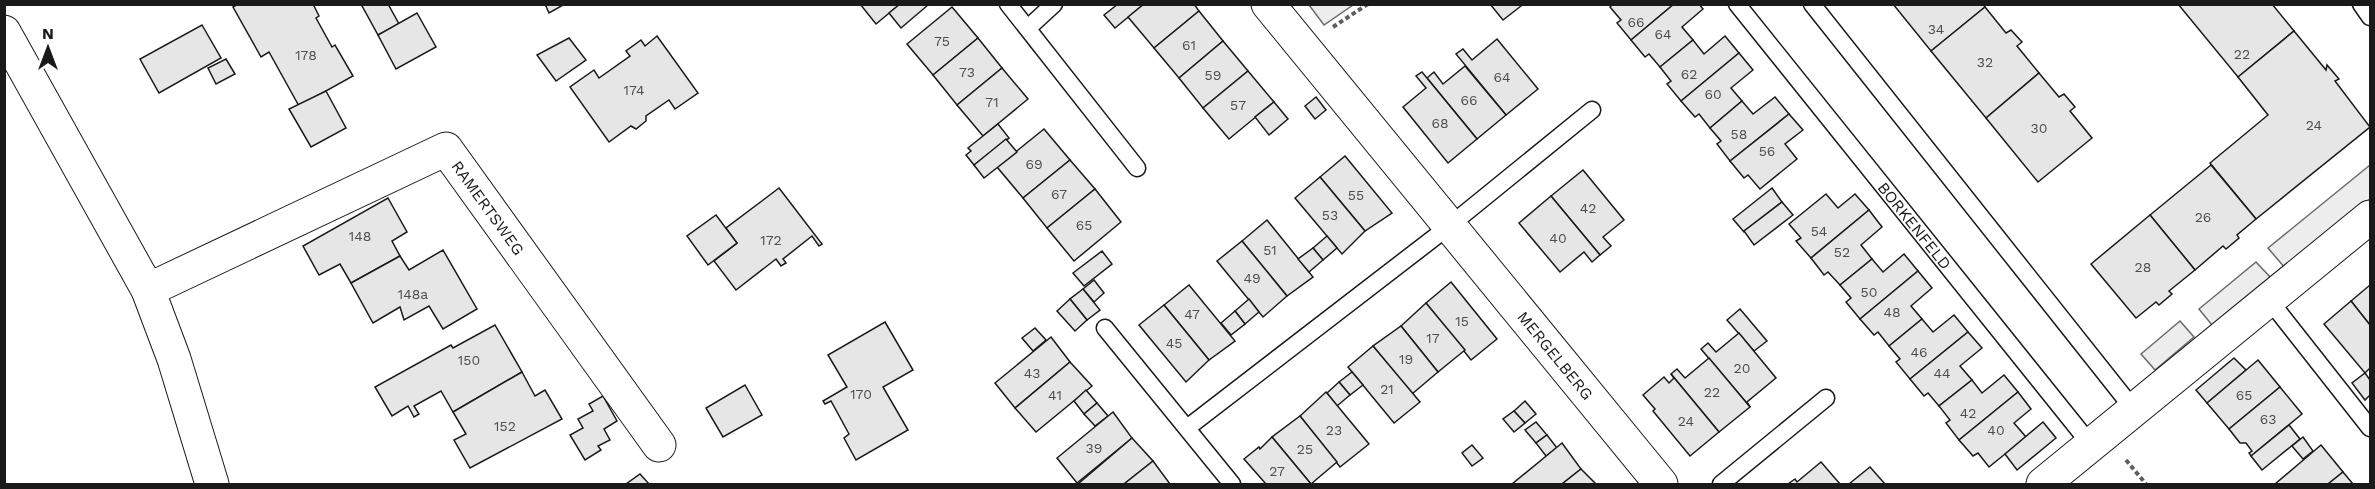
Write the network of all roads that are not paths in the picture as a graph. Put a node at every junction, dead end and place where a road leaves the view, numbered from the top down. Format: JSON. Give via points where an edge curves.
{"nodes":[{"id":1,"x":1008,"y":4,"type":"edge"},
{"id":2,"x":1053,"y":4,"type":"edge"},
{"id":3,"x":1268,"y":4,"type":"edge"},
{"id":4,"x":1737,"y":4,"type":"edge"},
{"id":5,"x":1812,"y":4,"type":"edge"},
{"id":6,"x":2361,"y":4,"type":"edge"},
{"id":7,"x":2370,"y":17,"type":"edge"},
{"id":8,"x":1028,"y":28,"type":"junction"},
{"id":9,"x":4,"y":32,"type":"edge"},
{"id":10,"x":1592,"y":110,"type":"dead end"},
{"id":11,"x":1137,"y":168,"type":"dead end"},
{"id":12,"x":2370,"y":217,"type":"edge"},
{"id":13,"x":1448,"y":227,"type":"junction"},
{"id":14,"x":148,"y":290,"type":"junction"},
{"id":15,"x":2270,"y":301,"type":"junction"},
{"id":16,"x":1105,"y":328,"type":"dead end"},
{"id":17,"x":1826,"y":398,"type":"dead end"},
{"id":18,"x":2134,"y":411,"type":"junction"},
{"id":19,"x":1187,"y":428,"type":"junction"},
{"id":20,"x":2370,"y":428,"type":"edge"},
{"id":21,"x":659,"y":445,"type":"dead end"},
{"id":22,"x":2091,"y":445,"type":"junction"},
{"id":23,"x":212,"y":484,"type":"edge"},
{"id":24,"x":1232,"y":484,"type":"edge"},
{"id":25,"x":1661,"y":484,"type":"edge"},
{"id":26,"x":1721,"y":484,"type":"edge"},
{"id":27,"x":2043,"y":484,"type":"edge"}],
"edges":[{"from":1,"to":8,"type":"lane"},
{"from":2,"to":8,"type":"lane"},
{"from":3,"to":13,"type":"street","name":"MERGELBERG"},
{"from":4,"to":22,"type":"lane","name":"BORKENFELD"},
{"from":5,"to":18,"type":"lane"},
{"from":6,"to":7,"type":"lane"},
{"from":8,"to":11,"type":"lane"},
{"from":9,"to":14,"type":"street"},
{"from":10,"to":13,"type":"lane"},
{"from":12,"to":15,"type":"street"},
{"from":13,"to":19,"type":"lane"},
{"from":13,"to":25,"type":"street","name":"MERGELBERG"},
{"from":14,"to":21,"type":"street","name":"RAMERTSWEG","via":[[446,149]]},
{"from":14,"to":23,"type":"street","via":[[174,359]]},
{"from":15,"to":18,"type":"street"},
{"from":15,"to":20,"type":"lane"},
{"from":16,"to":19,"type":"lane"},
{"from":17,"to":26,"type":"lane"},
{"from":18,"to":22,"type":"street"},
{"from":19,"to":24,"type":"lane"},
{"from":22,"to":27,"type":"street"}]}
